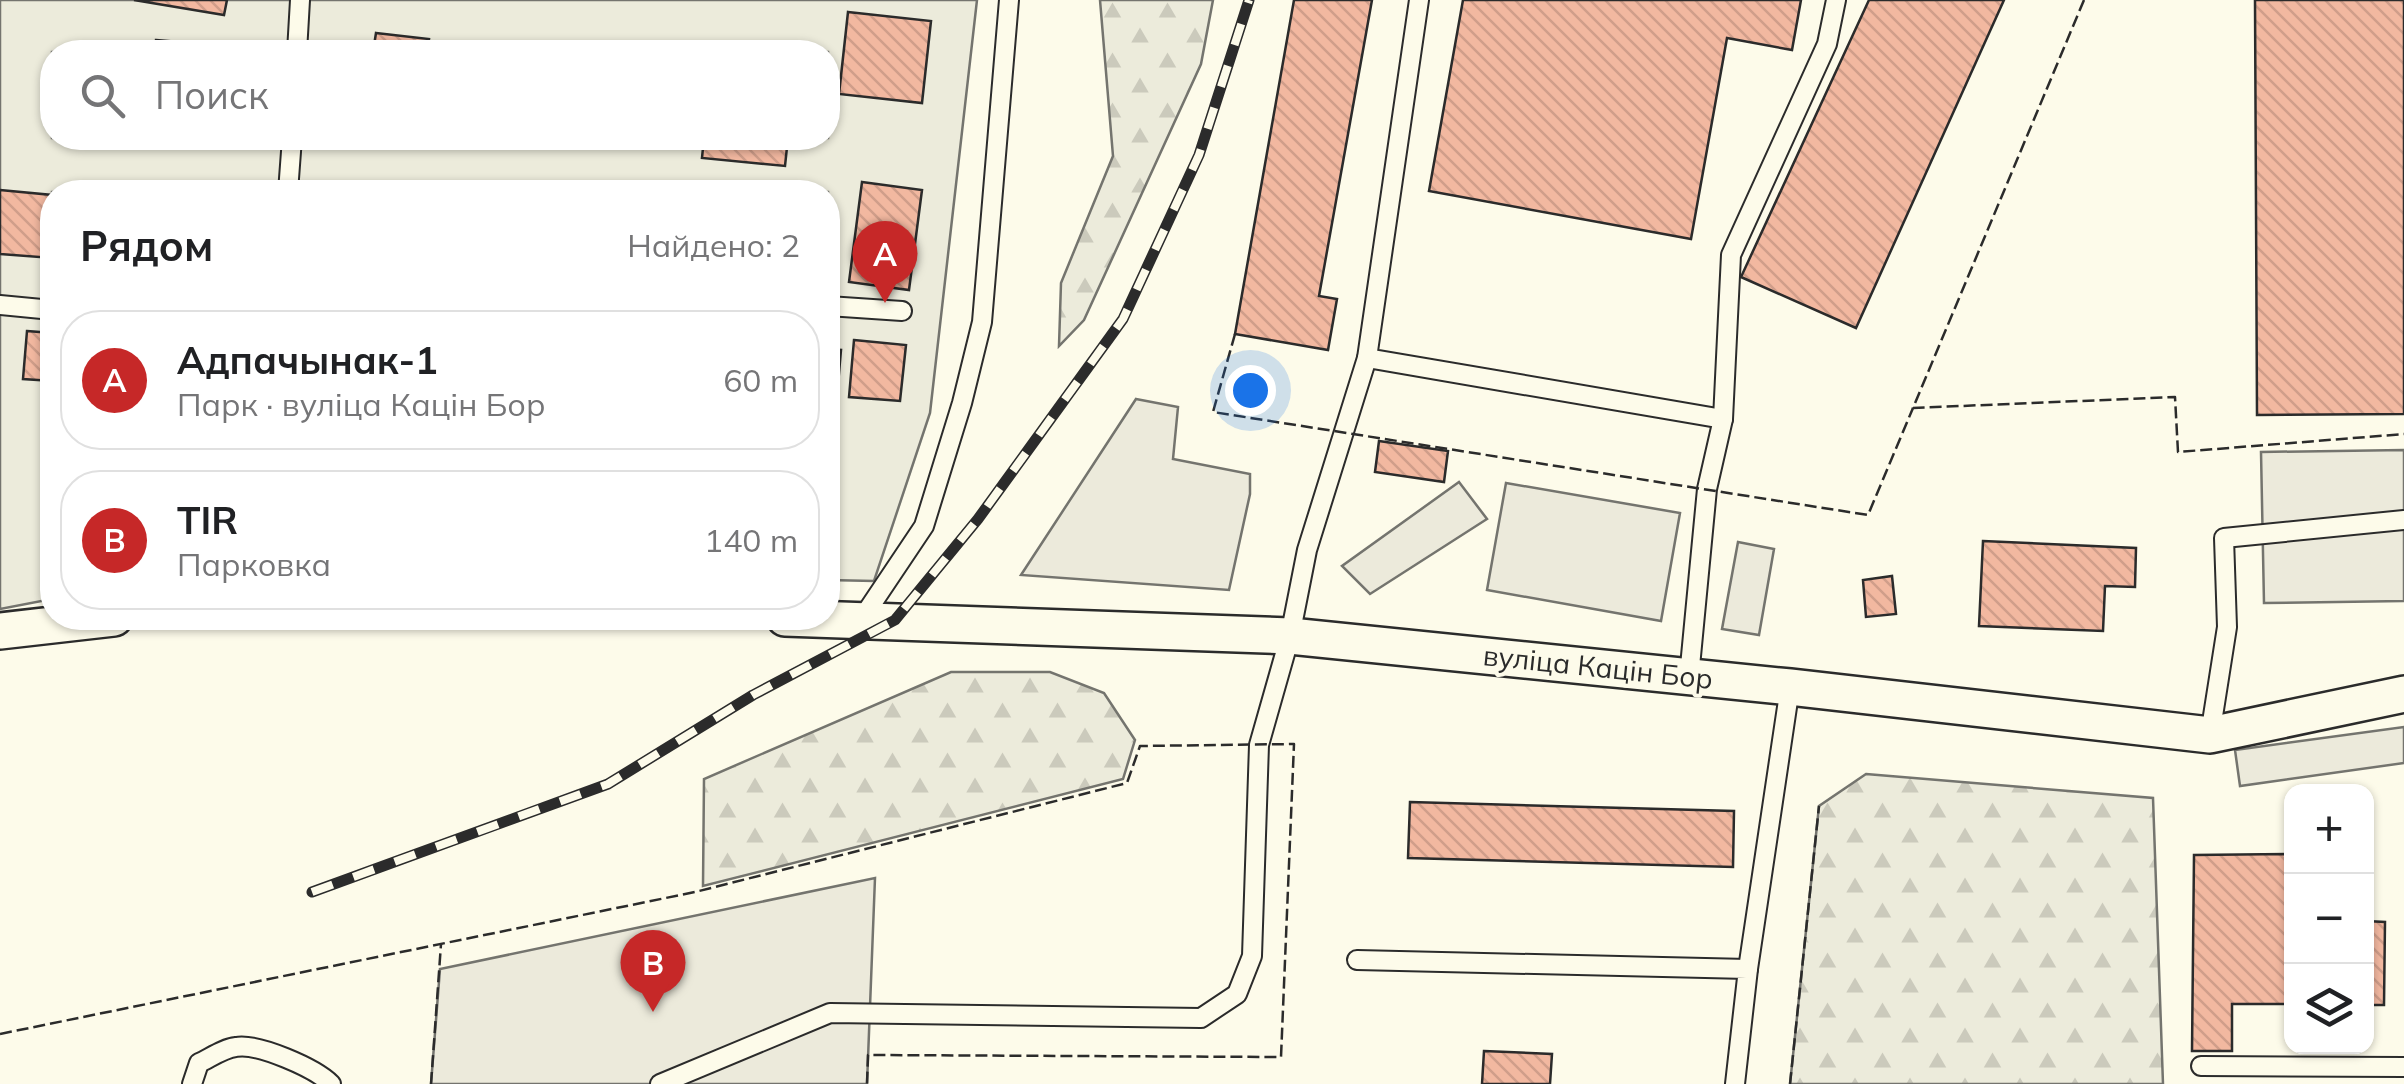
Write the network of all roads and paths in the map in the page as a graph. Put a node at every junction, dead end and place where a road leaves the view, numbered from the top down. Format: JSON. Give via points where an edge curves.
{"nodes":[{"id":1,"x":300,"y":0,"type":"edge"},
{"id":2,"x":1009,"y":0,"type":"edge"},
{"id":3,"x":1419,"y":0,"type":"edge"},
{"id":4,"x":1836,"y":0,"type":"edge"},
{"id":5,"x":297,"y":40,"type":"edge"},
{"id":6,"x":291,"y":150,"type":"edge"},
{"id":7,"x":289,"y":180,"type":"edge"},
{"id":8,"x":0,"y":305,"type":"edge"},
{"id":9,"x":840,"y":307,"type":"edge"},
{"id":10,"x":40,"y":309,"type":"edge"},
{"id":11,"x":902,"y":311,"type":"dead end"},
{"id":12,"x":1367,"y":358,"type":"junction"},
{"id":13,"x":1723,"y":419,"type":"junction"},
{"id":14,"x":2404,"y":520,"type":"edge"},
{"id":15,"x":840,"y":619,"type":"edge"},
{"id":16,"x":861,"y":620,"type":"junction"},
{"id":17,"x":40,"y":626,"type":"edge"},
{"id":18,"x":0,"y":631,"type":"edge"},
{"id":19,"x":1290,"y":636,"type":"junction"},
{"id":20,"x":1689,"y":677,"type":"junction"},
{"id":21,"x":1790,"y":687,"type":"junction"},
{"id":22,"x":2404,"y":694,"type":"edge"},
{"id":23,"x":2210,"y":735,"type":"junction"},
{"id":24,"x":1358,"y":960,"type":"dead end"},
{"id":25,"x":1748,"y":968,"type":"junction"},
{"id":26,"x":2201,"y":1066,"type":"dead end"},
{"id":27,"x":2404,"y":1067,"type":"edge"},
{"id":28,"x":192,"y":1084,"type":"edge"},
{"id":29,"x":331,"y":1084,"type":"edge"},
{"id":30,"x":660,"y":1084,"type":"edge"},
{"id":31,"x":1735,"y":1084,"type":"edge"}],
"edges":[{"from":1,"to":5,"type":"lane"},
{"from":2,"to":16,"type":"lane","via":[[982,322],[924,526]]},
{"from":3,"to":12,"type":"lane"},
{"from":4,"to":13,"type":"lane","via":[[1826,44],[1730,255]]},
{"from":6,"to":7,"type":"lane"},
{"from":8,"to":10,"type":"lane"},
{"from":9,"to":11,"type":"lane"},
{"from":12,"to":13,"type":"lane"},
{"from":12,"to":19,"type":"lane","via":[[1308,550]]},
{"from":13,"to":20,"type":"lane","via":[[1707,489]]},
{"from":14,"to":23,"type":"lane","via":[[2224,538],[2227,627]]},
{"from":15,"to":16,"type":"street","name":"вуліца Кацін Бор"},
{"from":16,"to":19,"type":"street","name":"вуліца Кацін Бор"},
{"from":17,"to":18,"type":"street"},
{"from":19,"to":20,"type":"street","name":"вуліца Кацін Бор"},
{"from":19,"to":30,"type":"lane","via":[[1259,744],[1252,956],[1238,994],[1201,1018],[830,1013]]},
{"from":20,"to":21,"type":"street","name":"вуліца Кацін Бор"},
{"from":21,"to":23,"type":"street","name":"вуліца Кацін Бор"},
{"from":21,"to":25,"type":"lane"},
{"from":22,"to":23,"type":"street","name":"вуліца Кацін Бор"},
{"from":24,"to":25,"type":"lane"},
{"from":25,"to":31,"type":"lane"},
{"from":26,"to":27,"type":"lane"},
{"from":28,"to":29,"type":"lane","via":[[199,1063],[237,1046],[284,1057]]}]}
